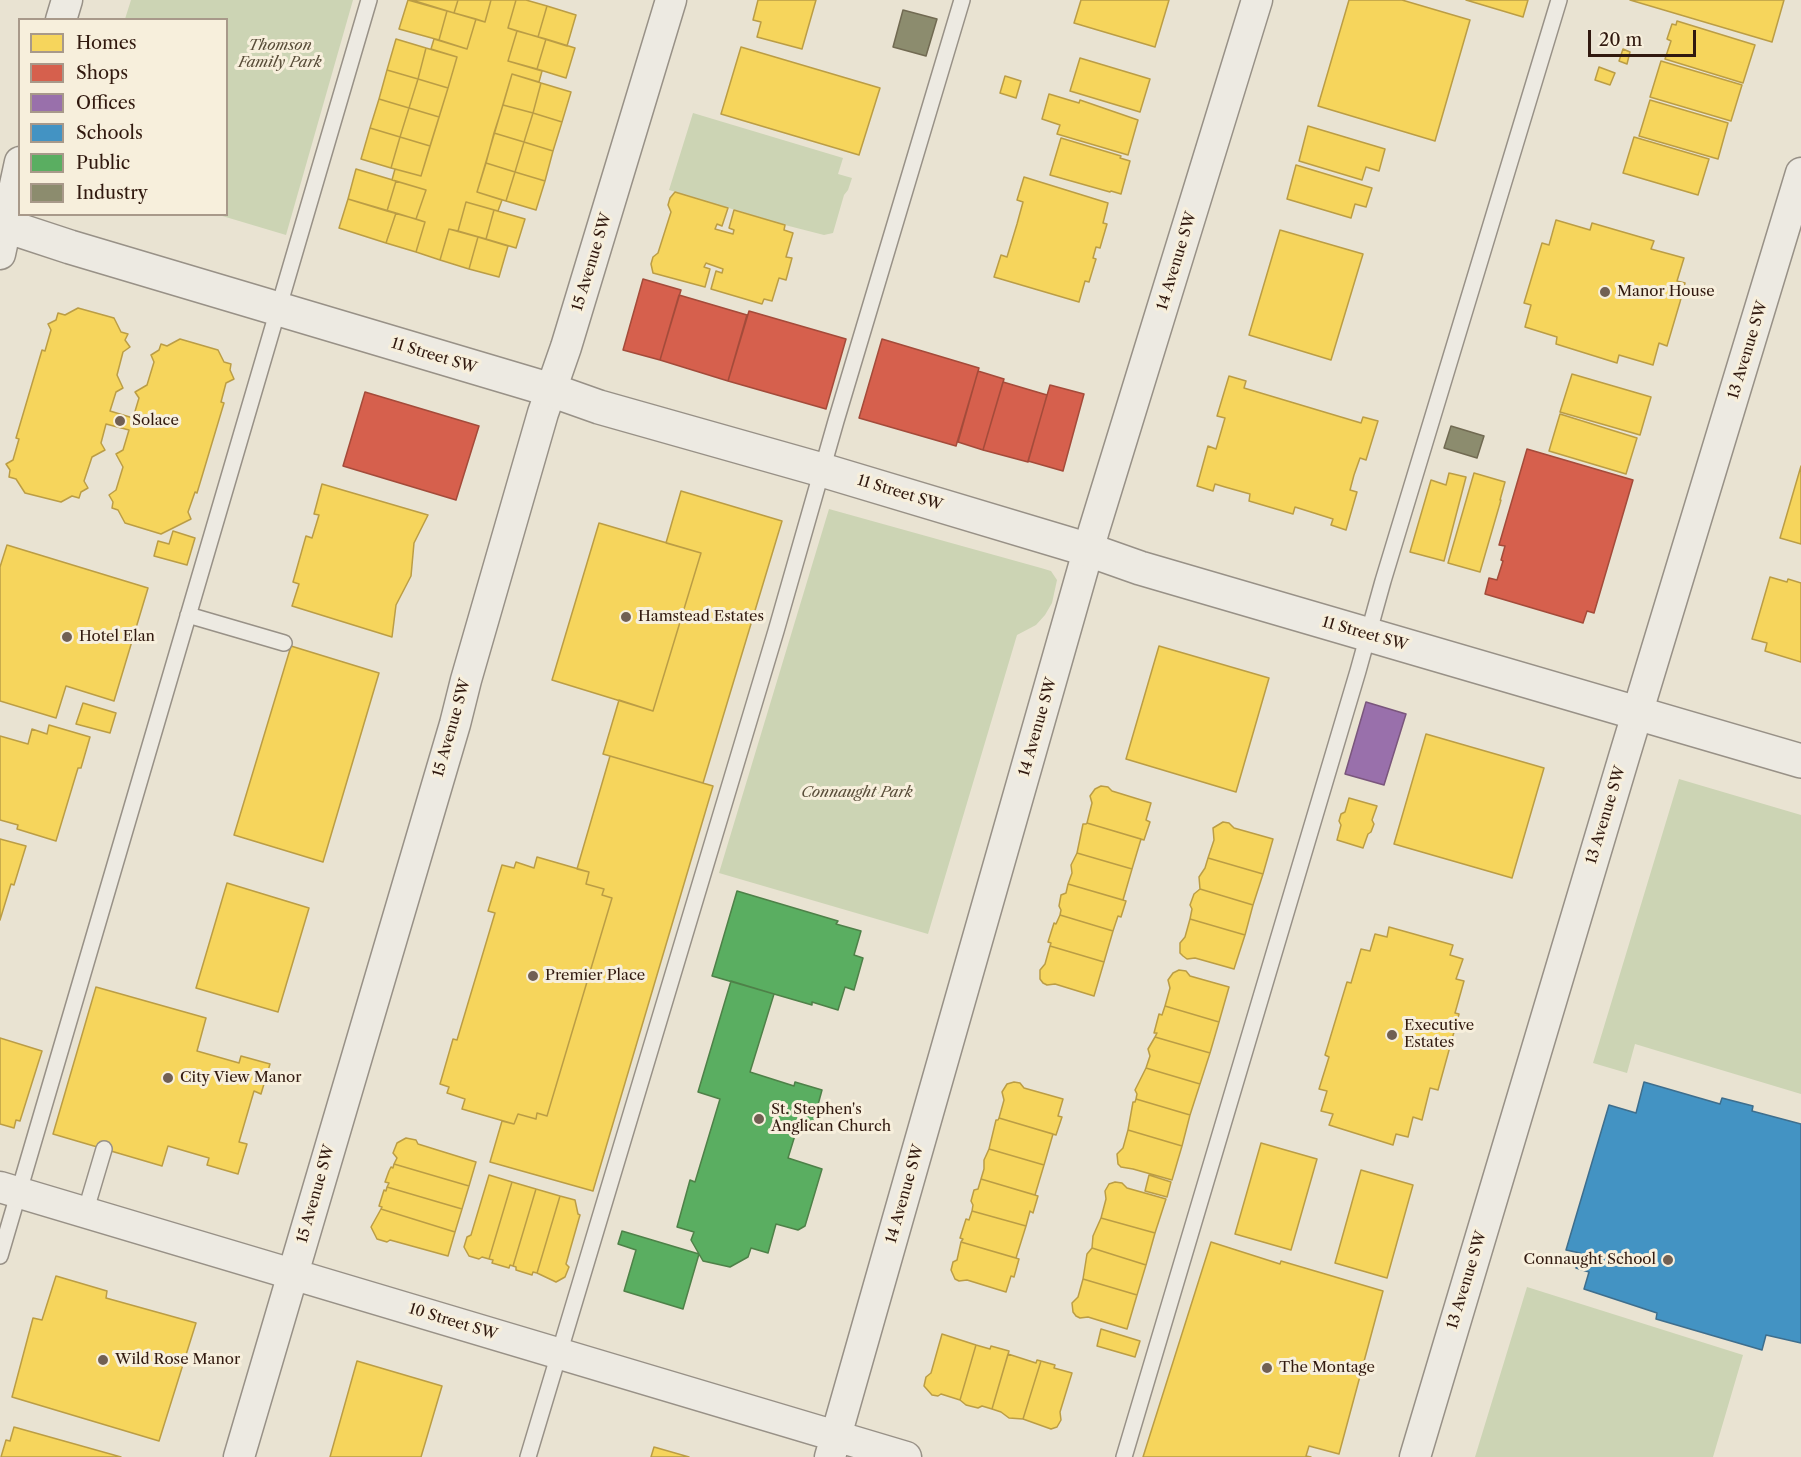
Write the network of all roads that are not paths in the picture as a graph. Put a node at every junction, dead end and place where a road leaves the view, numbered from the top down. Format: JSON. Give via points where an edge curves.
{"nodes":[{"id":1,"x":67,"y":0,"type":"edge"},
{"id":2,"x":369,"y":0,"type":"edge"},
{"id":3,"x":962,"y":0,"type":"edge"},
{"id":4,"x":1257,"y":0,"type":"edge"},
{"id":5,"x":1559,"y":0,"type":"edge"},
{"id":6,"x":666,"y":1,"type":"edge"},
{"id":7,"x":62,"y":18,"type":"edge"},
{"id":8,"x":18,"y":170,"type":"edge"},
{"id":9,"x":1801,"y":173,"type":"edge"},
{"id":10,"x":2,"y":235,"type":"edge"},
{"id":11,"x":278,"y":309,"type":"junction"},
{"id":12,"x":551,"y":390,"type":"junction"},
{"id":13,"x":822,"y":470,"type":"junction"},
{"id":14,"x":1089,"y":550,"type":"junction"},
{"id":15,"x":188,"y":615,"type":"junction"},
{"id":16,"x":1368,"y":635,"type":"junction"},
{"id":17,"x":284,"y":643,"type":"dead end"},
{"id":18,"x":1637,"y":714,"type":"junction"},
{"id":19,"x":1801,"y":761,"type":"edge"},
{"id":20,"x":104,"y":1149,"type":"dead end"},
{"id":21,"x":9,"y":1190,"type":"edge"},
{"id":22,"x":85,"y":1213,"type":"junction"},
{"id":23,"x":0,"y":1256,"type":"edge"},
{"id":24,"x":294,"y":1275,"type":"junction"},
{"id":25,"x":559,"y":1354,"type":"junction"},
{"id":26,"x":833,"y":1447,"type":"edge"},
{"id":27,"x":239,"y":1457,"type":"edge"},
{"id":28,"x":528,"y":1457,"type":"edge"},
{"id":29,"x":906,"y":1457,"type":"edge"},
{"id":30,"x":1124,"y":1457,"type":"edge"},
{"id":31,"x":1414,"y":1457,"type":"edge"}],
"edges":[{"from":1,"to":7,"type":"street"},
{"from":2,"to":11,"type":"lane"},
{"from":3,"to":13,"type":"lane"},
{"from":4,"to":14,"type":"street","name":"14 Avenue SW"},
{"from":5,"to":16,"type":"lane"},
{"from":6,"to":12,"type":"street","name":"15 Avenue SW"},
{"from":8,"to":10,"type":"street"},
{"from":9,"to":18,"type":"street","name":"13 Avenue SW"},
{"from":10,"to":11,"type":"street","name":"11 Street SW"},
{"from":11,"to":12,"type":"street","name":"11 Street SW"},
{"from":11,"to":15,"type":"lane"},
{"from":12,"to":13,"type":"street","name":"11 Street SW"},
{"from":12,"to":24,"type":"street","name":"15 Avenue SW"},
{"from":13,"to":14,"type":"street","name":"11 Street SW"},
{"from":13,"to":25,"type":"lane"},
{"from":14,"to":16,"type":"street","name":"11 Street SW"},
{"from":14,"to":26,"type":"street","name":"14 Avenue SW"},
{"from":15,"to":17,"type":"lane"},
{"from":15,"to":21,"type":"lane"},
{"from":16,"to":18,"type":"street","name":"11 Street SW"},
{"from":16,"to":30,"type":"lane"},
{"from":18,"to":19,"type":"street","name":"11 Street SW"},
{"from":18,"to":31,"type":"street","name":"13 Avenue SW"},
{"from":20,"to":22,"type":"lane"},
{"from":21,"to":22,"type":"street","name":"10 Street SW"},
{"from":21,"to":23,"type":"lane"},
{"from":22,"to":24,"type":"street","name":"10 Street SW"},
{"from":24,"to":25,"type":"street","name":"10 Street SW"},
{"from":24,"to":27,"type":"street","name":"15 Avenue SW"},
{"from":25,"to":26,"type":"street","name":"10 Street SW"},
{"from":25,"to":28,"type":"lane"},
{"from":26,"to":29,"type":"street","name":"10 Street SW"}]}
